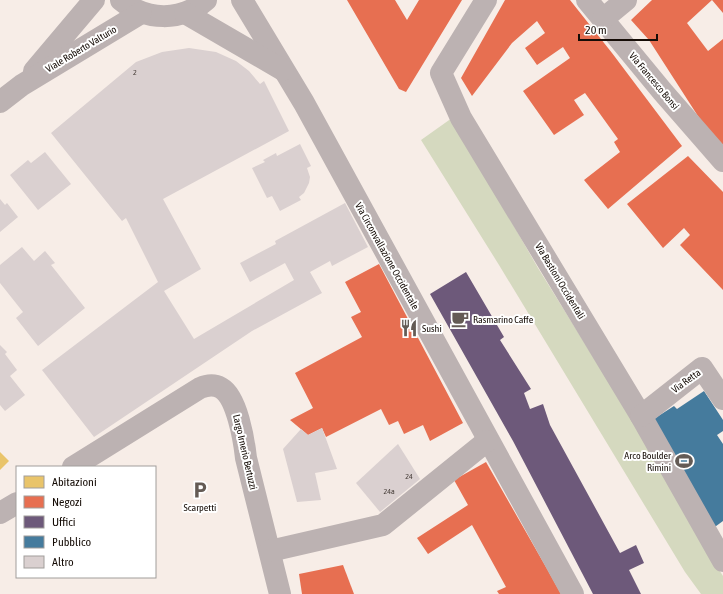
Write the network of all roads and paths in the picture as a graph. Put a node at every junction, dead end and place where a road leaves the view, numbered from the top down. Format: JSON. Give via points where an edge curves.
{"nodes":[{"id":1,"x":94,"y":0,"type":"edge"},
{"id":2,"x":121,"y":0,"type":"edge"},
{"id":3,"x":206,"y":0,"type":"edge"},
{"id":4,"x":242,"y":0,"type":"edge"},
{"id":5,"x":261,"y":0,"type":"edge"},
{"id":6,"x":486,"y":0,"type":"edge"},
{"id":7,"x":587,"y":0,"type":"edge"},
{"id":8,"x":626,"y":0,"type":"edge"},
{"id":9,"x":141,"y":13,"type":"junction"},
{"id":10,"x":185,"y":13,"type":"junction"},
{"id":11,"x":603,"y":19,"type":"junction"},
{"id":12,"x":284,"y":72,"type":"junction"},
{"id":13,"x":22,"y":85,"type":"junction"},
{"id":14,"x":0,"y":102,"type":"edge"},
{"id":15,"x":723,"y":161,"type":"edge"},
{"id":16,"x":723,"y":399,"type":"edge"},
{"id":17,"x":641,"y":416,"type":"junction"},
{"id":18,"x":488,"y":441,"type":"junction"},
{"id":19,"x":75,"y":466,"type":"edge"},
{"id":20,"x":16,"y":504,"type":"edge"},
{"id":21,"x":0,"y":513,"type":"edge"},
{"id":22,"x":716,"y":535,"type":"edge"},
{"id":23,"x":270,"y":550,"type":"junction"},
{"id":24,"x":723,"y":561,"type":"edge"},
{"id":25,"x":280,"y":594,"type":"edge"},
{"id":26,"x":573,"y":594,"type":"edge"}],
"edges":[{"from":1,"to":13,"type":"street","name":"Viale Roberto Valturio"},
{"from":2,"to":9,"type":"street"},
{"from":3,"to":10,"type":"street"},
{"from":4,"to":12,"type":"street","name":"Via Circonvallazione Occidentale"},
{"from":5,"to":12,"type":"street","name":"Via Circonvallazione Occidentale"},
{"from":6,"to":17,"type":"street","name":"Via Bastioni Occidentali","via":[[441,73],[461,118]]},
{"from":7,"to":11,"type":"street","name":"Via Francesco Bonsi"},
{"from":8,"to":11,"type":"street"},
{"from":9,"to":10,"type":"street","via":[[156,16]]},
{"from":9,"to":13,"type":"street","name":"Viale Roberto Valturio"},
{"from":10,"to":12,"type":"street","name":"Via Circonvallazione Occidentale"},
{"from":11,"to":15,"type":"street","name":"Via Francesco Bonsi"},
{"from":12,"to":18,"type":"street","name":"Via Circonvallazione Occidentale","via":[[304,104]]},
{"from":13,"to":14,"type":"street","name":"Viale Roberto Valturio"},
{"from":16,"to":17,"type":"street","name":"Via Retta","via":[[702,368]]},
{"from":17,"to":22,"type":"street","name":"Via Bastioni Occidentali"},
{"from":18,"to":23,"type":"street","via":[[383,525]]},
{"from":18,"to":26,"type":"street","name":"Via Circonvallazione Occidentale"},
{"from":19,"to":23,"type":"street","name":"Largo Irnerio Bertuzzi","via":[[200,388],[209,385],[220,387],[232,401],[243,436],[246,458]]},
{"from":20,"to":21,"type":"street"},
{"from":22,"to":24,"type":"street","name":"Via Bastioni Occidentali"},
{"from":23,"to":25,"type":"street","name":"Largo Irnerio Bertuzzi"}]}
